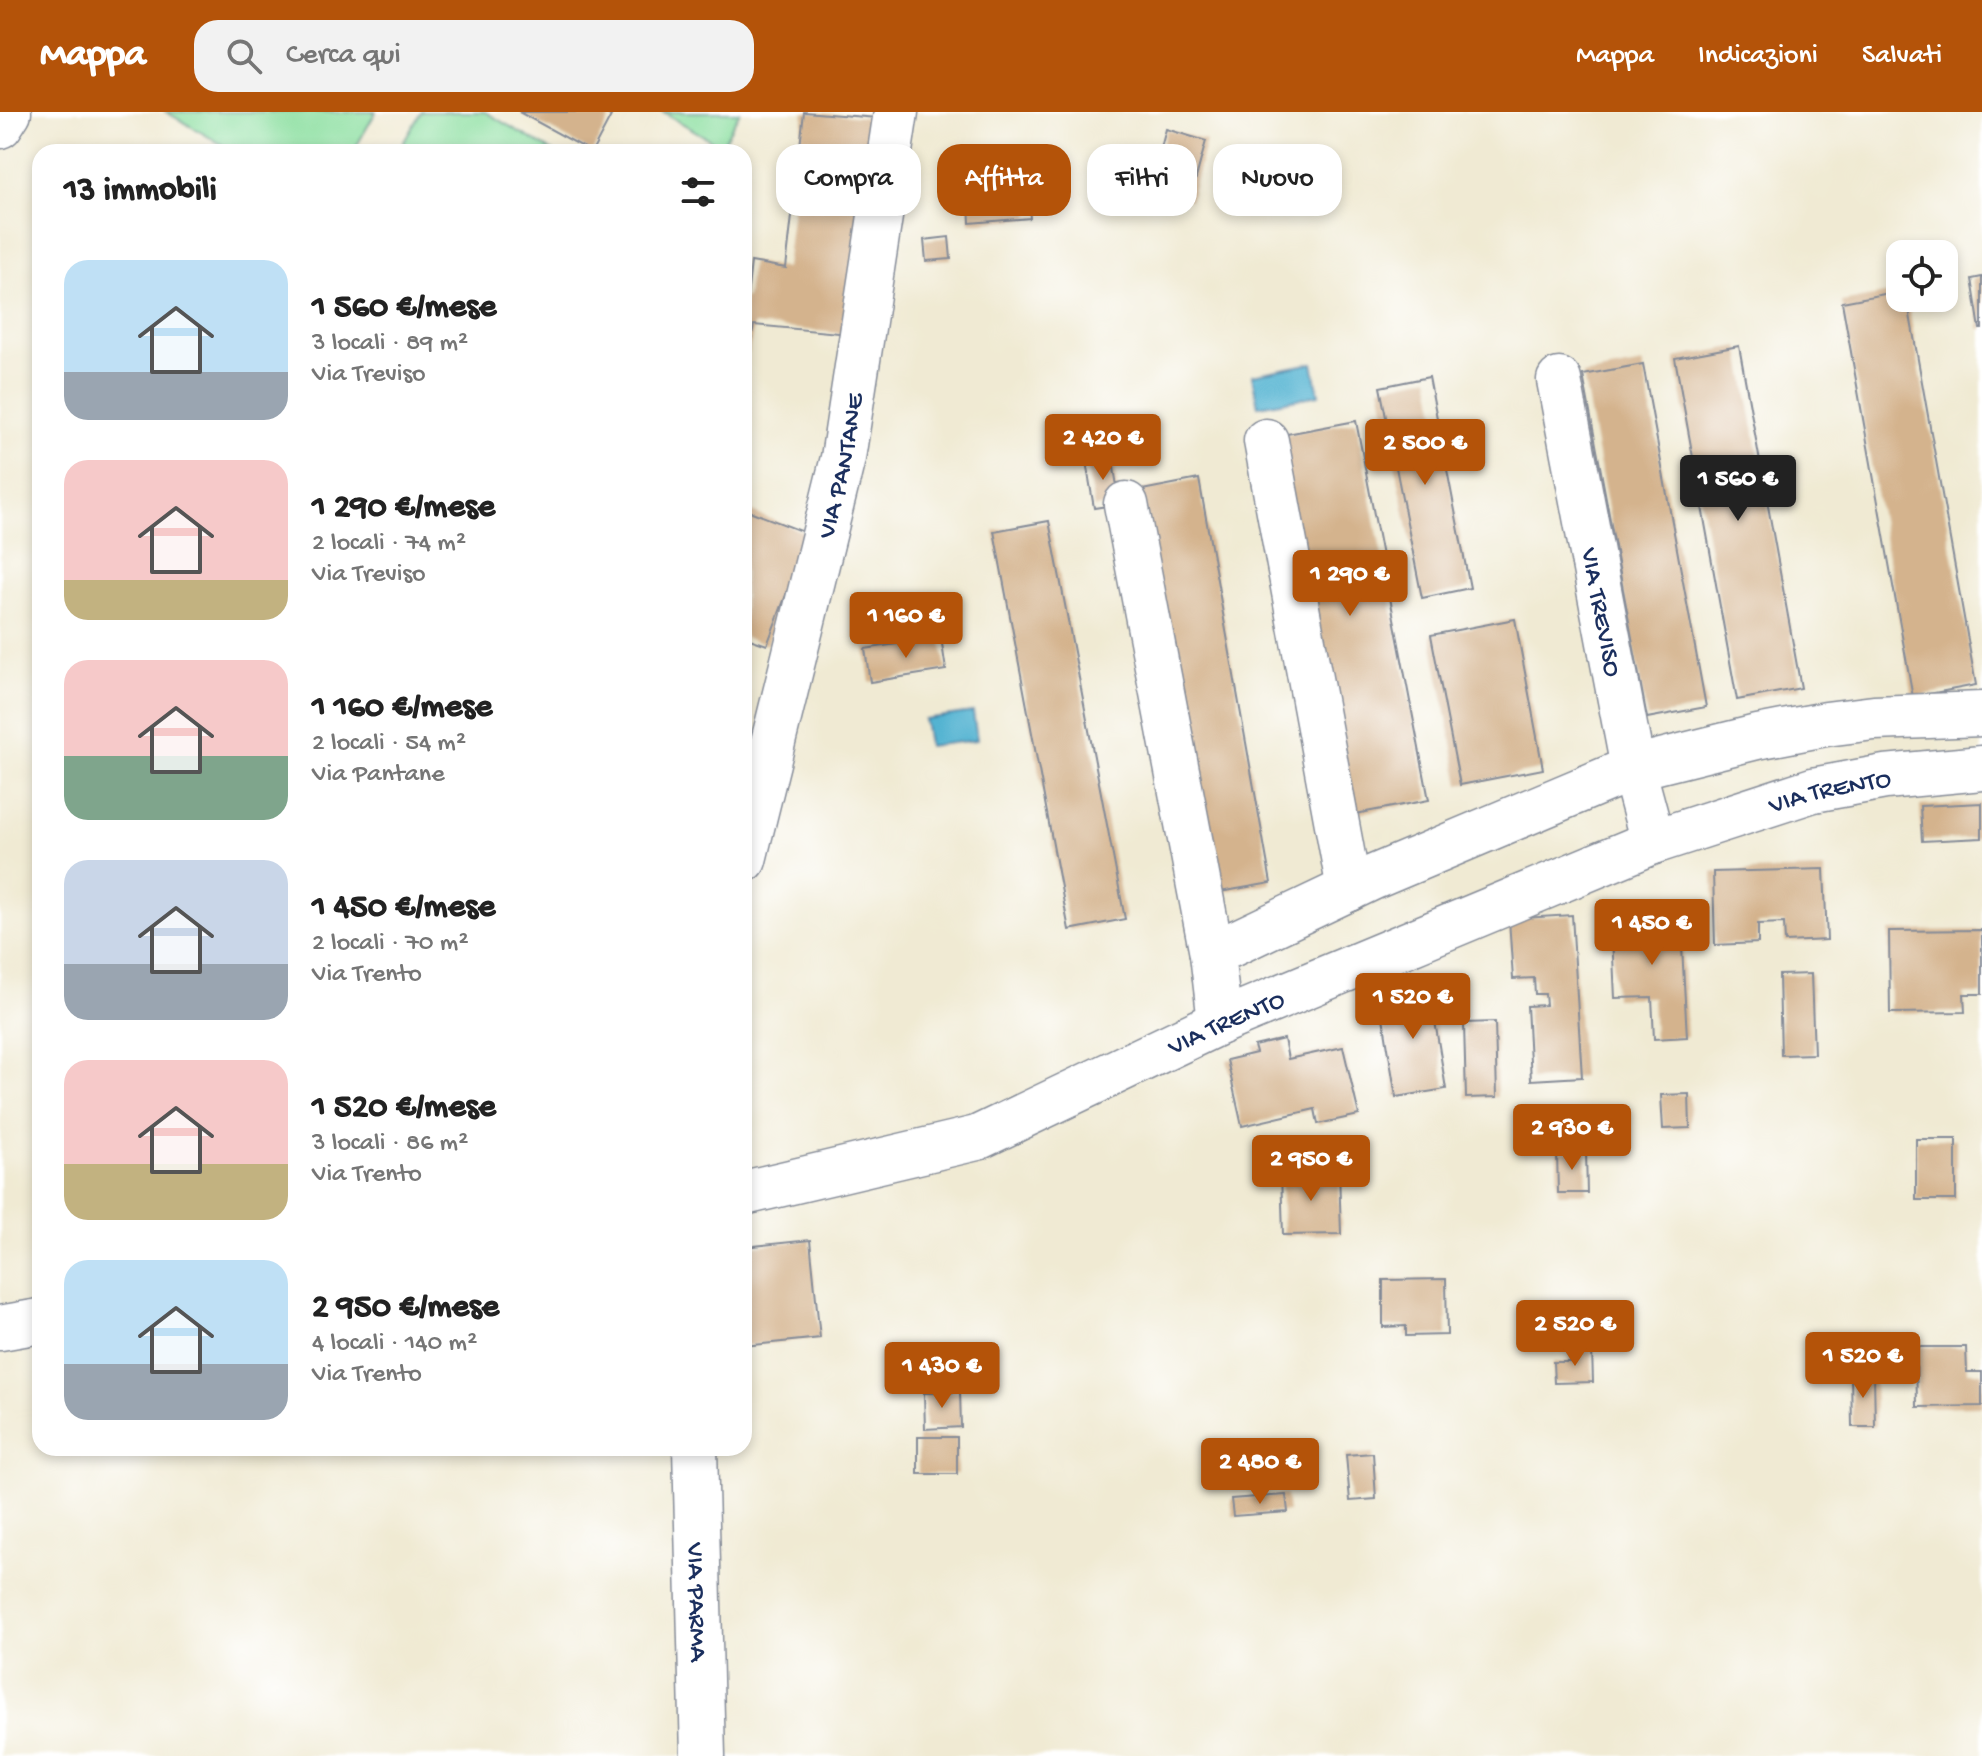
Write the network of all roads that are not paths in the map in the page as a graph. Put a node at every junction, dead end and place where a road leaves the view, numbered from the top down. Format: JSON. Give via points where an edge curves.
{"nodes":[{"id":1,"x":9,"y":112,"type":"edge"},
{"id":2,"x":896,"y":112,"type":"edge"},
{"id":3,"x":0,"y":126,"type":"edge"},
{"id":4,"x":1559,"y":380,"type":"dead end"},
{"id":5,"x":1266,"y":441,"type":"dead end"},
{"id":6,"x":1126,"y":504,"type":"dead end"},
{"id":7,"x":1982,"y":714,"type":"edge"},
{"id":8,"x":1633,"y":768,"type":"junction"},
{"id":9,"x":1982,"y":768,"type":"edge"},
{"id":10,"x":752,"y":828,"type":"edge"},
{"id":11,"x":1653,"y":842,"type":"junction"},
{"id":12,"x":1349,"y":889,"type":"junction"},
{"id":13,"x":1212,"y":954,"type":"junction"},
{"id":14,"x":1220,"y":1022,"type":"junction"},
{"id":15,"x":752,"y":1191,"type":"edge"},
{"id":16,"x":32,"y":1322,"type":"edge"},
{"id":17,"x":0,"y":1328,"type":"edge"},
{"id":18,"x":695,"y":1456,"type":"edge"},
{"id":19,"x":703,"y":1756,"type":"edge"}],
"edges":[{"from":1,"to":3,"type":"street"},
{"from":2,"to":10,"type":"street","name":"VIA PANTANE","via":[[843,458]]},
{"from":4,"to":8,"type":"street","name":"VIA TREVISO"},
{"from":5,"to":12,"type":"street"},
{"from":6,"to":13,"type":"street"},
{"from":7,"to":8,"type":"street","via":[[1826,724]]},
{"from":8,"to":11,"type":"street","name":"VIA TREVISO"},
{"from":8,"to":12,"type":"street"},
{"from":9,"to":11,"type":"street","name":"VIA TRENTO","via":[[1813,790]]},
{"from":11,"to":14,"type":"street","name":"VIA TRENTO"},
{"from":12,"to":13,"type":"street"},
{"from":13,"to":14,"type":"street"},
{"from":14,"to":15,"type":"street","name":"VIA TRENTO","via":[[977,1138]]},
{"from":16,"to":17,"type":"street"},
{"from":18,"to":19,"type":"street","name":"VIA PARMA"}]}
